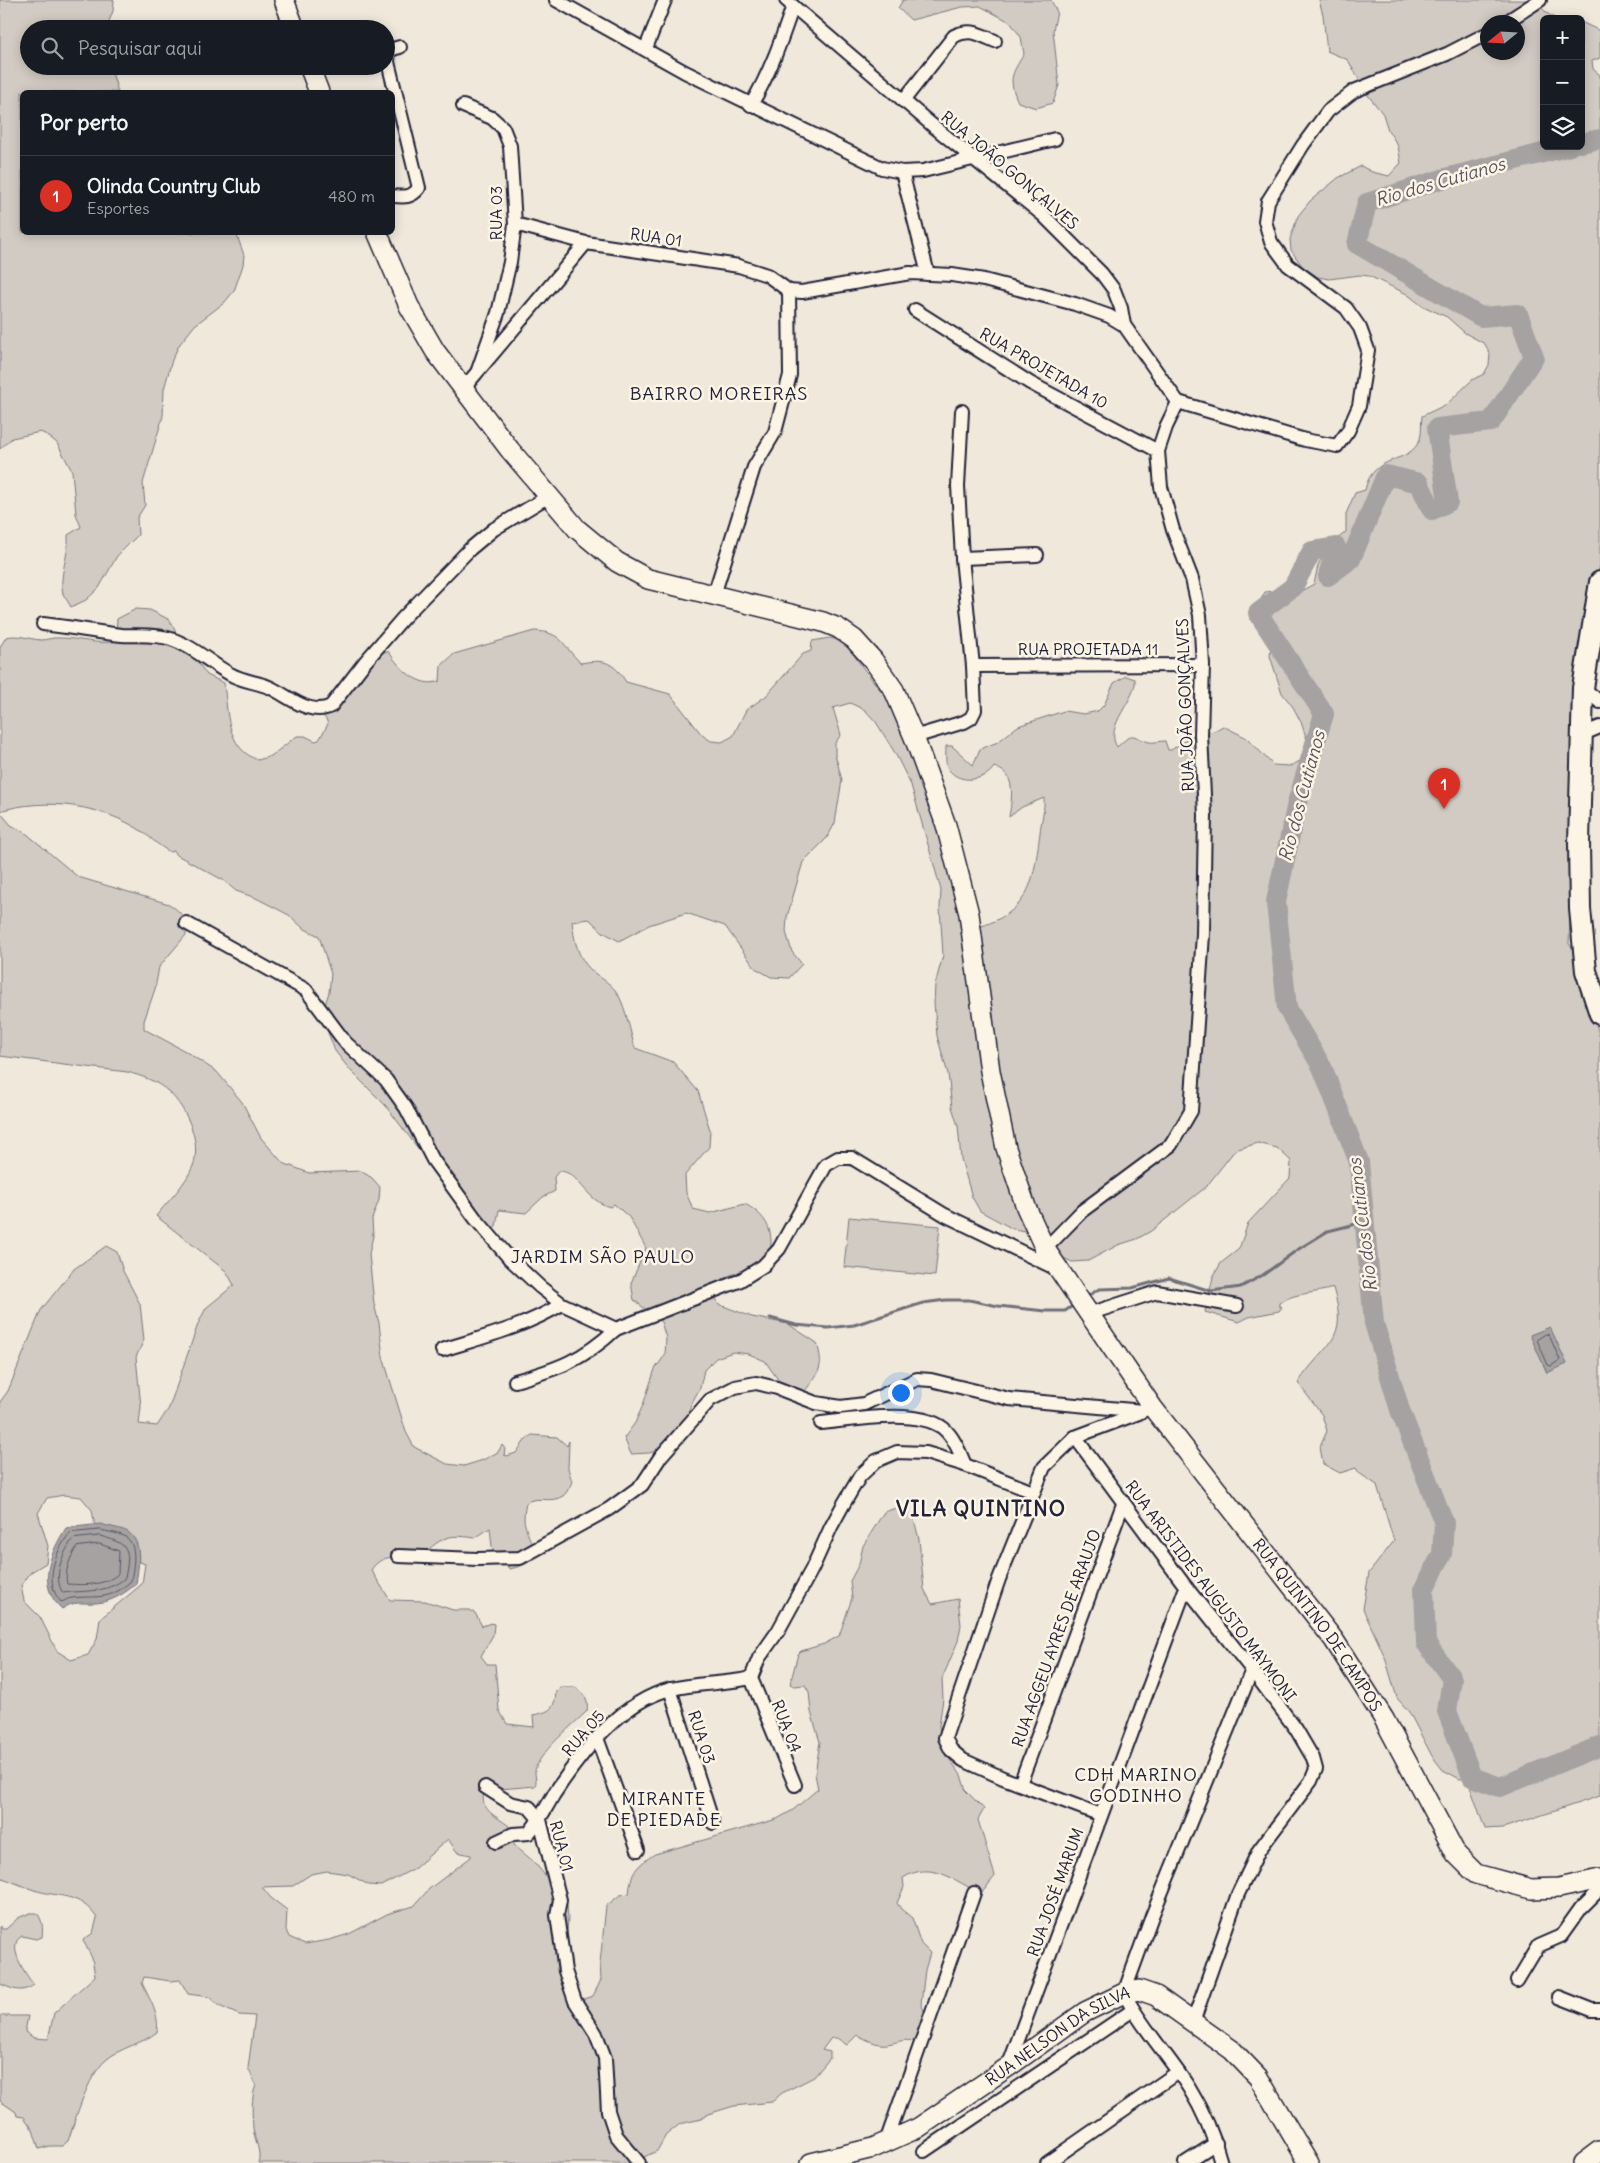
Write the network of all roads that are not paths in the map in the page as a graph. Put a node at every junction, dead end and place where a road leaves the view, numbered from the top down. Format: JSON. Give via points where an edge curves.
{"nodes":[{"id":1,"x":284,"y":0,"type":"edge"},
{"id":2,"x":556,"y":0,"type":"edge"},
{"id":3,"x":665,"y":0,"type":"edge"},
{"id":4,"x":1540,"y":0,"type":"edge"},
{"id":5,"x":790,"y":3,"type":"edge"},
{"id":6,"x":1517,"y":15,"type":"edge"},
{"id":7,"x":292,"y":20,"type":"edge"},
{"id":8,"x":1480,"y":37,"type":"edge"},
{"id":9,"x":995,"y":40,"type":"dead end"},
{"id":10,"x":400,"y":47,"type":"dead end"},
{"id":11,"x":395,"y":48,"type":"edge"},
{"id":12,"x":646,"y":48,"type":"junction"},
{"id":13,"x":313,"y":75,"type":"edge"},
{"id":14,"x":391,"y":75,"type":"edge"},
{"id":15,"x":319,"y":90,"type":"edge"},
{"id":16,"x":395,"y":90,"type":"edge"},
{"id":17,"x":395,"y":90,"type":"edge"},
{"id":18,"x":904,"y":101,"type":"junction"},
{"id":19,"x":751,"y":105,"type":"junction"},
{"id":20,"x":464,"y":106,"type":"dead end"},
{"id":21,"x":1055,"y":139,"type":"dead end"},
{"id":22,"x":975,"y":159,"type":"junction"},
{"id":23,"x":902,"y":172,"type":"junction"},
{"id":24,"x":395,"y":196,"type":"edge"},
{"id":25,"x":515,"y":224,"type":"junction"},
{"id":26,"x":378,"y":235,"type":"edge"},
{"id":27,"x":586,"y":243,"type":"junction"},
{"id":28,"x":928,"y":274,"type":"junction"},
{"id":29,"x":789,"y":291,"type":"junction"},
{"id":30,"x":915,"y":310,"type":"dead end"},
{"id":31,"x":1124,"y":325,"type":"junction"},
{"id":32,"x":478,"y":370,"type":"junction"},
{"id":33,"x":463,"y":389,"type":"junction"},
{"id":34,"x":1178,"y":402,"type":"junction"},
{"id":35,"x":962,"y":411,"type":"dead end"},
{"id":36,"x":1158,"y":451,"type":"junction"},
{"id":37,"x":549,"y":496,"type":"junction"},
{"id":38,"x":1037,"y":555,"type":"dead end"},
{"id":39,"x":962,"y":558,"type":"junction"},
{"id":40,"x":1600,"y":582,"type":"edge"},
{"id":41,"x":714,"y":595,"type":"junction"},
{"id":42,"x":43,"y":624,"type":"dead end"},
{"id":43,"x":1203,"y":665,"type":"junction"},
{"id":44,"x":973,"y":666,"type":"junction"},
{"id":45,"x":1583,"y":688,"type":"junction"},
{"id":46,"x":1600,"y":702,"type":"edge"},
{"id":47,"x":1591,"y":731,"type":"edge"},
{"id":48,"x":914,"y":737,"type":"junction"},
{"id":49,"x":186,"y":923,"type":"dead end"},
{"id":50,"x":1593,"y":971,"type":"edge"},
{"id":51,"x":1600,"y":1014,"type":"edge"},
{"id":52,"x":1045,"y":1249,"type":"junction"},
{"id":53,"x":1062,"y":1276,"type":"junction"},
{"id":54,"x":562,"y":1304,"type":"junction"},
{"id":55,"x":1236,"y":1306,"type":"dead end"},
{"id":56,"x":1087,"y":1312,"type":"junction"},
{"id":57,"x":616,"y":1329,"type":"junction"},
{"id":58,"x":442,"y":1350,"type":"dead end"},
{"id":59,"x":515,"y":1381,"type":"dead end"},
{"id":60,"x":1148,"y":1409,"type":"junction"},
{"id":61,"x":821,"y":1423,"type":"dead end"},
{"id":62,"x":1075,"y":1437,"type":"junction"},
{"id":63,"x":965,"y":1465,"type":"junction"},
{"id":64,"x":1033,"y":1492,"type":"junction"},
{"id":65,"x":1124,"y":1504,"type":"junction"},
{"id":66,"x":398,"y":1556,"type":"dead end"},
{"id":67,"x":1186,"y":1587,"type":"junction"},
{"id":68,"x":1252,"y":1670,"type":"junction"},
{"id":69,"x":751,"y":1678,"type":"junction"},
{"id":70,"x":670,"y":1689,"type":"junction"},
{"id":71,"x":597,"y":1738,"type":"junction"},
{"id":72,"x":1020,"y":1784,"type":"junction"},
{"id":73,"x":794,"y":1785,"type":"dead end"},
{"id":74,"x":485,"y":1787,"type":"dead end"},
{"id":75,"x":1100,"y":1815,"type":"junction"},
{"id":76,"x":540,"y":1820,"type":"junction"},
{"id":77,"x":713,"y":1823,"type":"dead end"},
{"id":78,"x":496,"y":1842,"type":"dead end"},
{"id":79,"x":638,"y":1850,"type":"dead end"},
{"id":80,"x":1600,"y":1879,"type":"edge"},
{"id":81,"x":1600,"y":1889,"type":"edge"},
{"id":82,"x":974,"y":1893,"type":"dead end"},
{"id":83,"x":1517,"y":1981,"type":"dead end"},
{"id":84,"x":1124,"y":1993,"type":"junction"},
{"id":85,"x":1559,"y":1997,"type":"dead end"},
{"id":86,"x":1133,"y":2010,"type":"junction"},
{"id":87,"x":1600,"y":2010,"type":"edge"},
{"id":88,"x":1193,"y":2022,"type":"junction"},
{"id":89,"x":1008,"y":2067,"type":"junction"},
{"id":90,"x":1178,"y":2072,"type":"junction"},
{"id":91,"x":886,"y":2142,"type":"junction"},
{"id":92,"x":1216,"y":2143,"type":"junction"},
{"id":93,"x":924,"y":2151,"type":"dead end"},
{"id":94,"x":1600,"y":2151,"type":"edge"},
{"id":95,"x":639,"y":2163,"type":"edge"},
{"id":96,"x":811,"y":2163,"type":"edge"},
{"id":97,"x":1047,"y":2163,"type":"edge"},
{"id":98,"x":1185,"y":2163,"type":"edge"},
{"id":99,"x":1221,"y":2163,"type":"edge"},
{"id":100,"x":1309,"y":2163,"type":"edge"},
{"id":101,"x":1584,"y":2163,"type":"edge"}],
"edges":[{"from":1,"to":7,"type":"main road"},
{"from":2,"to":12,"type":"street"},
{"from":3,"to":12,"type":"street"},
{"from":4,"to":6,"type":"street"},
{"from":5,"to":18,"type":"street","name":"RUA JOÃO GONÇALVES"},
{"from":5,"to":19,"type":"street","via":[[774,62]]},
{"from":8,"to":34,"type":"street","via":[[1447,54],[1354,90],[1328,111],[1268,200],[1265,222],[1271,242],[1288,265],[1346,308],[1360,328],[1368,350],[1359,406],[1348,431],[1336,446],[1305,440]]},
{"from":9,"to":18,"type":"street","via":[[974,31],[954,36]]},
{"from":10,"to":11,"type":"street"},
{"from":12,"to":19,"type":"street"},
{"from":13,"to":15,"type":"main road"},
{"from":14,"to":17,"type":"street"},
{"from":16,"to":24,"type":"street","via":[[419,188],[408,197]]},
{"from":18,"to":22,"type":"street","name":"RUA JOÃO GONÇALVES"},
{"from":19,"to":23,"type":"street","via":[[882,168]]},
{"from":20,"to":25,"type":"street","name":"RUA 03","via":[[492,118],[503,128],[510,146]]},
{"from":21,"to":22,"type":"street"},
{"from":22,"to":23,"type":"street","via":[[923,171]]},
{"from":22,"to":31,"type":"street","name":"RUA JOÃO GONÇALVES","via":[[1043,215],[1102,274],[1114,290]]},
{"from":23,"to":28,"type":"street"},
{"from":25,"to":27,"type":"street","name":"RUA 01"},
{"from":25,"to":32,"type":"street","name":"RUA 03","via":[[498,314]]},
{"from":26,"to":33,"type":"main road","name":"RUA QUINTINO DE CAMPOS","via":[[409,306],[435,352]]},
{"from":27,"to":29,"type":"street","name":"RUA 01","via":[[739,266],[768,275]]},
{"from":27,"to":32,"type":"street"},
{"from":28,"to":29,"type":"street","via":[[910,273],[802,292]]},
{"from":28,"to":31,"type":"street","via":[[984,280],[1057,299],[1109,316]]},
{"from":29,"to":41,"type":"street","via":[[790,375],[776,432],[754,467]]},
{"from":30,"to":36,"type":"street","name":"RUA PROJETADA 10","via":[[1030,383]]},
{"from":31,"to":34,"type":"street","name":"RUA JOÃO GONÇALVES"},
{"from":32,"to":33,"type":"street"},
{"from":33,"to":37,"type":"main road","name":"RUA QUINTINO DE CAMPOS"},
{"from":34,"to":36,"type":"street","name":"RUA JOÃO GONÇALVES"},
{"from":35,"to":39,"type":"street","via":[[958,486]]},
{"from":36,"to":43,"type":"street","name":"RUA JOÃO GONÇALVES","via":[[1161,488],[1192,579],[1200,615]]},
{"from":37,"to":41,"type":"main road","name":"RUA QUINTINO DE CAMPOS","via":[[577,529],[617,562],[648,578]]},
{"from":37,"to":42,"type":"street","via":[[494,529],[470,549],[364,662],[331,706],[323,710],[313,710],[268,687],[229,674],[172,639]]},
{"from":38,"to":39,"type":"street"},
{"from":39,"to":44,"type":"street"},
{"from":40,"to":45,"type":"main road"},
{"from":41,"to":48,"type":"main road","name":"RUA QUINTINO DE CAMPOS","via":[[823,622],[854,639],[874,660],[894,690]]},
{"from":43,"to":44,"type":"street","name":"RUA PROJETADA 11"},
{"from":43,"to":52,"type":"street","name":"RUA JOÃO GONÇALVES","via":[[1203,934],[1192,1112],[1171,1145],[1082,1212]]},
{"from":44,"to":48,"type":"street","via":[[975,710],[971,718]]},
{"from":45,"to":46,"type":"street"},
{"from":45,"to":47,"type":"main road"},
{"from":47,"to":50,"type":"main road","via":[[1579,847],[1580,909]]},
{"from":48,"to":52,"type":"main road","name":"RUA QUINTINO DE CAMPOS","via":[[946,824],[969,914],[990,1071],[1006,1148],[1026,1208]]},
{"from":49,"to":54,"type":"street","via":[[306,990],[346,1042],[386,1080],[406,1108],[433,1160],[475,1218],[510,1259]]},
{"from":50,"to":51,"type":"main road"},
{"from":52,"to":53,"type":"main road","name":"RUA QUINTINO DE CAMPOS"},
{"from":53,"to":56,"type":"main road","name":"RUA QUINTINO DE CAMPOS"},
{"from":53,"to":57,"type":"street","via":[[945,1215],[852,1158],[838,1158],[826,1165],[779,1249],[763,1266],[739,1281]]},
{"from":54,"to":57,"type":"street"},
{"from":54,"to":58,"type":"street","via":[[521,1325]]},
{"from":55,"to":56,"type":"street","via":[[1157,1292]]},
{"from":56,"to":60,"type":"main road","name":"RUA QUINTINO DE CAMPOS"},
{"from":57,"to":59,"type":"street","via":[[574,1361]]},
{"from":60,"to":62,"type":"street"},
{"from":60,"to":66,"type":"street","via":[[1009,1399],[917,1379],[864,1404],[841,1407],[816,1403],[756,1383],[735,1387],[710,1400],[661,1456],[642,1485],[609,1509],[520,1558]]},
{"from":60,"to":80,"type":"main road","name":"RUA QUINTINO DE CAMPOS","via":[[1334,1640],[1384,1719],[1465,1866],[1476,1874],[1531,1889],[1559,1888]]},
{"from":61,"to":63,"type":"street","via":[[922,1419],[943,1428],[955,1442]]},
{"from":62,"to":64,"type":"street","via":[[1044,1467]]},
{"from":62,"to":65,"type":"street","name":"RUA ARISTIDES AUGUSTO MAYMONI"},
{"from":63,"to":64,"type":"street"},
{"from":63,"to":69,"type":"street","via":[[926,1453],[897,1452],[876,1461],[860,1476]]},
{"from":64,"to":72,"type":"street","via":[[999,1579],[945,1738],[950,1750],[963,1760]]},
{"from":65,"to":67,"type":"street","name":"RUA ARISTIDES AUGUSTO MAYMONI"},
{"from":65,"to":72,"type":"street","name":"RUA AGGEU AYRES DE ARAUJO"},
{"from":67,"to":68,"type":"street","name":"RUA ARISTIDES AUGUSTO MAYMONI"},
{"from":67,"to":75,"type":"street","name":"RUA JOSÉ MARUM"},
{"from":68,"to":84,"type":"street"},
{"from":68,"to":88,"type":"street","name":"RUA ARISTIDES AUGUSTO MAYMONI","via":[[1296,1729],[1316,1769],[1311,1781],[1259,1850],[1238,1894]]},
{"from":69,"to":70,"type":"street","name":"RUA 05"},
{"from":69,"to":73,"type":"street","name":"RUA 04"},
{"from":70,"to":71,"type":"street","name":"RUA 05","via":[[637,1704],[613,1721]]},
{"from":70,"to":77,"type":"street","name":"RUA 03"},
{"from":71,"to":76,"type":"street","name":"RUA 05","via":[[555,1794]]},
{"from":71,"to":79,"type":"street"},
{"from":72,"to":75,"type":"street"},
{"from":74,"to":76,"type":"street","name":"RUA 01","via":[[510,1803],[529,1807]]},
{"from":75,"to":89,"type":"street","name":"RUA JOSÉ MARUM"},
{"from":76,"to":78,"type":"street","name":"RUA 05","via":[[529,1833],[513,1834]]},
{"from":76,"to":95,"type":"street","name":"RUA 01","via":[[560,1900],[557,1915],[565,1972],[575,2001],[596,2034],[605,2058],[608,2111],[616,2135]]},
{"from":81,"to":83,"type":"street","via":[[1560,1936],[1538,1946]]},
{"from":82,"to":91,"type":"street"},
{"from":84,"to":86,"type":"street"},
{"from":84,"to":88,"type":"main road","name":"RUA NELSON DA SILVA","via":[[1139,1990],[1156,1996]]},
{"from":84,"to":89,"type":"main road","name":"RUA NELSON DA SILVA","via":[[1085,2012]]},
{"from":85,"to":87,"type":"street"},
{"from":86,"to":90,"type":"street"},
{"from":86,"to":93,"type":"street"},
{"from":88,"to":100,"type":"main road","name":"RUA NELSON DA SILVA","via":[[1232,2050],[1258,2078]]},
{"from":89,"to":91,"type":"main road","name":"RUA NELSON DA SILVA","via":[[918,2128]]},
{"from":90,"to":92,"type":"street","via":[[1205,2116]]},
{"from":90,"to":97,"type":"street"},
{"from":91,"to":96,"type":"main road","name":"RUA NELSON DA SILVA"},
{"from":92,"to":98,"type":"street"},
{"from":92,"to":99,"type":"street"},
{"from":94,"to":101,"type":"main road"}]}
